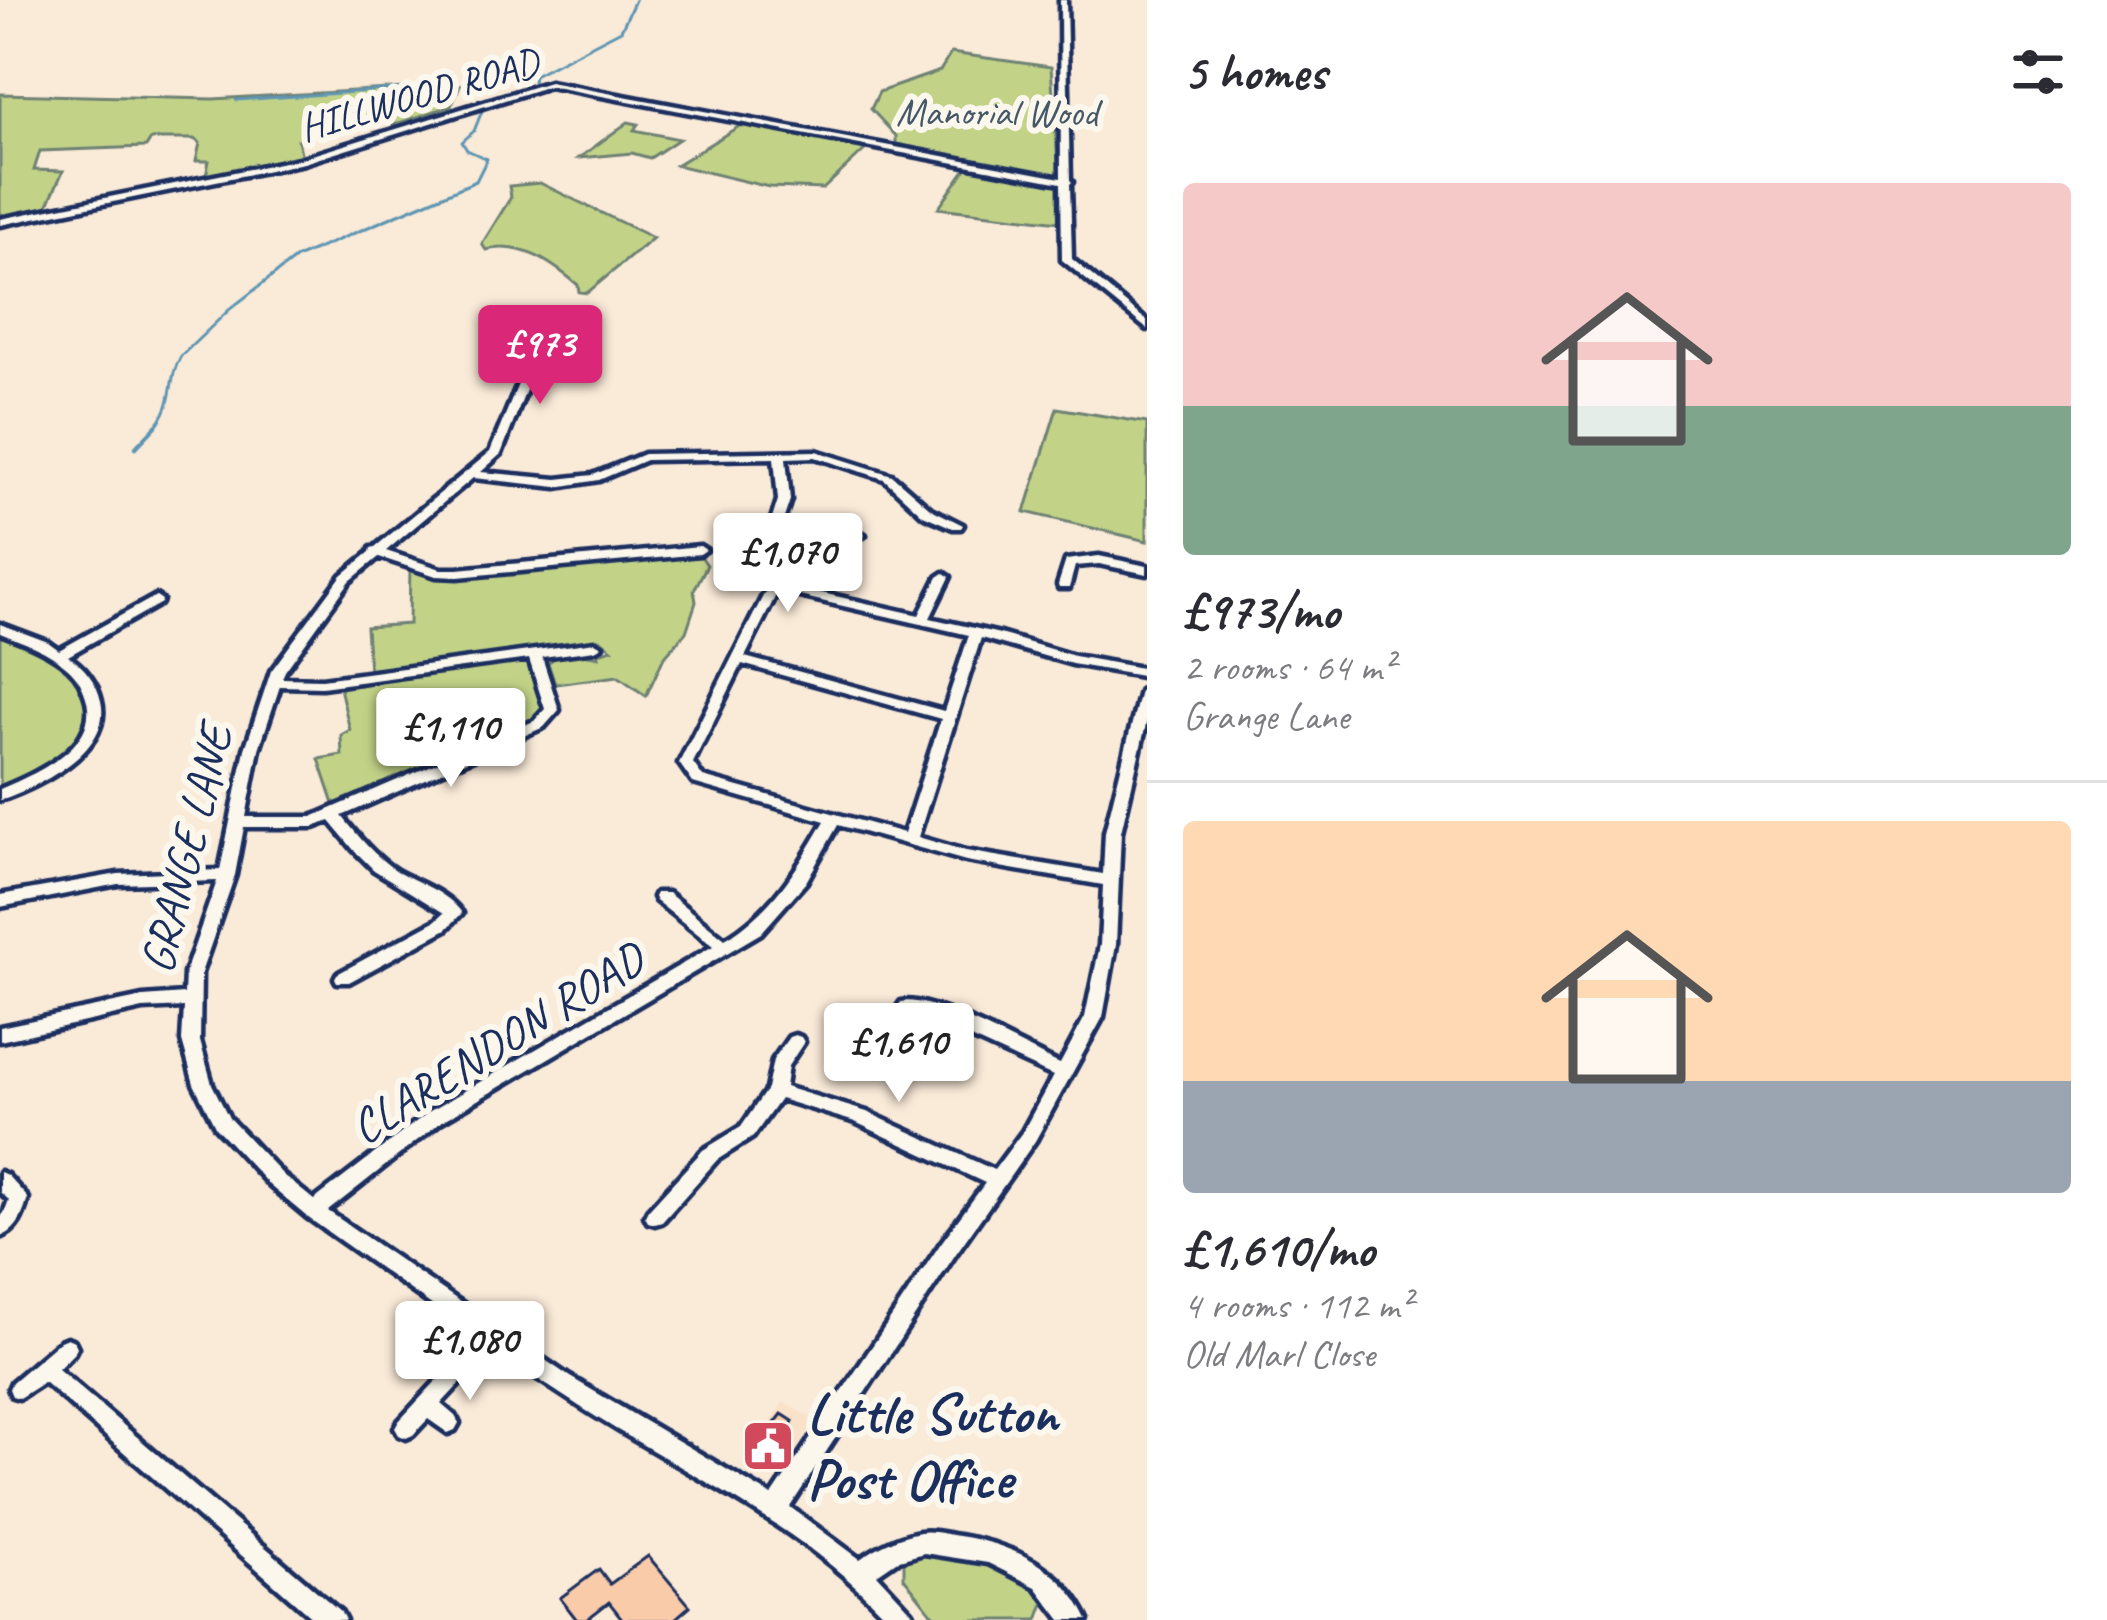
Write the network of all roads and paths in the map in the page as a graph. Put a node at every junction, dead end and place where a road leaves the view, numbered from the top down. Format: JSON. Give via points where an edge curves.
{"nodes":[{"id":1,"x":1063,"y":0,"type":"edge"},
{"id":2,"x":1068,"y":182,"type":"junction"},
{"id":3,"x":0,"y":222,"type":"edge"},
{"id":4,"x":1147,"y":326,"type":"edge"},
{"id":5,"x":548,"y":353,"type":"dead end"},
{"id":6,"x":780,"y":457,"type":"junction"},
{"id":7,"x":470,"y":474,"type":"junction"},
{"id":8,"x":777,"y":524,"type":"junction"},
{"id":9,"x":957,"y":525,"type":"dead end"},
{"id":10,"x":860,"y":535,"type":"dead end"},
{"id":11,"x":700,"y":550,"type":"dead end"},
{"id":12,"x":375,"y":551,"type":"junction"},
{"id":13,"x":1147,"y":570,"type":"edge"},
{"id":14,"x":935,"y":583,"type":"dead end"},
{"id":15,"x":774,"y":586,"type":"junction"},
{"id":16,"x":1080,"y":587,"type":"dead end"},
{"id":17,"x":156,"y":600,"type":"dead end"},
{"id":18,"x":923,"y":620,"type":"junction"},
{"id":19,"x":0,"y":628,"type":"edge"},
{"id":20,"x":976,"y":633,"type":"junction"},
{"id":21,"x":595,"y":646,"type":"dead end"},
{"id":22,"x":63,"y":653,"type":"junction"},
{"id":23,"x":534,"y":653,"type":"junction"},
{"id":24,"x":737,"y":658,"type":"junction"},
{"id":25,"x":1147,"y":673,"type":"edge"},
{"id":26,"x":273,"y":682,"type":"junction"},
{"id":27,"x":1147,"y":691,"type":"edge"},
{"id":28,"x":949,"y":717,"type":"junction"},
{"id":29,"x":0,"y":795,"type":"edge"},
{"id":30,"x":333,"y":814,"type":"junction"},
{"id":31,"x":834,"y":819,"type":"junction"},
{"id":32,"x":239,"y":822,"type":"junction"},
{"id":33,"x":909,"y":841,"type":"junction"},
{"id":34,"x":227,"y":875,"type":"junction"},
{"id":35,"x":1111,"y":881,"type":"junction"},
{"id":36,"x":662,"y":897,"type":"dead end"},
{"id":37,"x":0,"y":901,"type":"edge"},
{"id":38,"x":726,"y":948,"type":"junction"},
{"id":39,"x":343,"y":978,"type":"dead end"},
{"id":40,"x":189,"y":1000,"type":"junction"},
{"id":41,"x":899,"y":1019,"type":"dead end"},
{"id":42,"x":0,"y":1034,"type":"edge"},
{"id":43,"x":795,"y":1042,"type":"dead end"},
{"id":44,"x":1063,"y":1073,"type":"junction"},
{"id":45,"x":776,"y":1091,"type":"junction"},
{"id":46,"x":0,"y":1180,"type":"edge"},
{"id":47,"x":998,"y":1180,"type":"junction"},
{"id":48,"x":314,"y":1211,"type":"junction"},
{"id":49,"x":655,"y":1216,"type":"dead end"},
{"id":50,"x":0,"y":1229,"type":"edge"},
{"id":51,"x":491,"y":1336,"type":"junction"},
{"id":52,"x":67,"y":1347,"type":"dead end"},
{"id":53,"x":44,"y":1369,"type":"junction"},
{"id":54,"x":20,"y":1389,"type":"dead end"},
{"id":55,"x":429,"y":1407,"type":"junction"},
{"id":56,"x":448,"y":1423,"type":"dead end"},
{"id":57,"x":406,"y":1428,"type":"dead end"},
{"id":58,"x":775,"y":1511,"type":"junction"},
{"id":59,"x":860,"y":1572,"type":"junction"},
{"id":60,"x":1064,"y":1616,"type":"edge"},
{"id":61,"x":333,"y":1620,"type":"edge"},
{"id":62,"x":904,"y":1620,"type":"edge"}],
"edges":[{"from":1,"to":2,"type":"street"},
{"from":2,"to":3,"type":"street","name":"HILLWOOD ROAD","via":[[549,84],[301,161]]},
{"from":2,"to":4,"type":"street","via":[[1067,260]]},
{"from":5,"to":7,"type":"street","name":"GRANGE LANE","via":[[535,355],[495,454]]},
{"from":6,"to":7,"type":"street","via":[[644,458],[557,483]]},
{"from":6,"to":8,"type":"street"},
{"from":6,"to":9,"type":"street","via":[[816,454],[875,470]]},
{"from":7,"to":12,"type":"street","name":"GRANGE LANE"},
{"from":8,"to":10,"type":"street"},
{"from":8,"to":15,"type":"street","via":[[762,569]]},
{"from":11,"to":12,"type":"street","via":[[458,573]]},
{"from":12,"to":26,"type":"street","name":"GRANGE LANE","via":[[322,607]]},
{"from":13,"to":16,"type":"street","via":[[1082,559],[1070,563],[1059,584]]},
{"from":14,"to":18,"type":"street"},
{"from":15,"to":18,"type":"street"},
{"from":15,"to":24,"type":"street"},
{"from":17,"to":22,"type":"street"},
{"from":18,"to":20,"type":"street"},
{"from":19,"to":22,"type":"street"},
{"from":20,"to":25,"type":"street"},
{"from":20,"to":28,"type":"street"},
{"from":21,"to":23,"type":"street"},
{"from":22,"to":29,"type":"street","via":[[94,686],[93,722],[60,762]]},
{"from":23,"to":26,"type":"street","via":[[322,683]]},
{"from":23,"to":30,"type":"street","via":[[552,710],[539,724]]},
{"from":24,"to":28,"type":"street"},
{"from":24,"to":31,"type":"street","via":[[686,764],[689,773]]},
{"from":26,"to":32,"type":"street","name":"GRANGE LANE"},
{"from":27,"to":35,"type":"street","via":[[1113,832]]},
{"from":28,"to":33,"type":"street"},
{"from":30,"to":32,"type":"street","via":[[300,823]]},
{"from":30,"to":39,"type":"street","via":[[361,850],[454,913]]},
{"from":31,"to":33,"type":"street"},
{"from":31,"to":38,"type":"street","name":"CLARENDON ROAD","via":[[777,906]]},
{"from":32,"to":34,"type":"street","name":"GRANGE LANE"},
{"from":33,"to":35,"type":"street"},
{"from":34,"to":37,"type":"street","via":[[118,879]]},
{"from":34,"to":40,"type":"street","name":"GRANGE LANE"},
{"from":35,"to":44,"type":"street","via":[[1094,1017]]},
{"from":36,"to":38,"type":"street","name":"CLARENDON ROAD"},
{"from":38,"to":48,"type":"street","name":"CLARENDON ROAD","via":[[436,1116]]},
{"from":40,"to":42,"type":"street"},
{"from":40,"to":48,"type":"street","name":"GRANGE LANE","via":[[191,1040],[222,1123]]},
{"from":41,"to":44,"type":"street","via":[[914,1006]]},
{"from":43,"to":45,"type":"street","via":[[779,1064]]},
{"from":44,"to":47,"type":"street"},
{"from":45,"to":47,"type":"street","via":[[861,1118]]},
{"from":45,"to":49,"type":"street","via":[[748,1132],[710,1155]]},
{"from":46,"to":50,"type":"street","via":[[19,1198]]},
{"from":47,"to":58,"type":"street"},
{"from":48,"to":51,"type":"street","name":"GRANGE LANE"},
{"from":51,"to":55,"type":"street"},
{"from":51,"to":58,"type":"street","name":"GRANGE LANE"},
{"from":52,"to":53,"type":"street"},
{"from":53,"to":54,"type":"street"},
{"from":53,"to":61,"type":"street"},
{"from":55,"to":56,"type":"street"},
{"from":55,"to":57,"type":"street"},
{"from":58,"to":59,"type":"street","name":"GRANGE LANE"},
{"from":59,"to":60,"type":"street","via":[[905,1546],[955,1545],[1022,1564],[1044,1579]]},
{"from":59,"to":62,"type":"street","name":"GRANGE LANE"}]}
